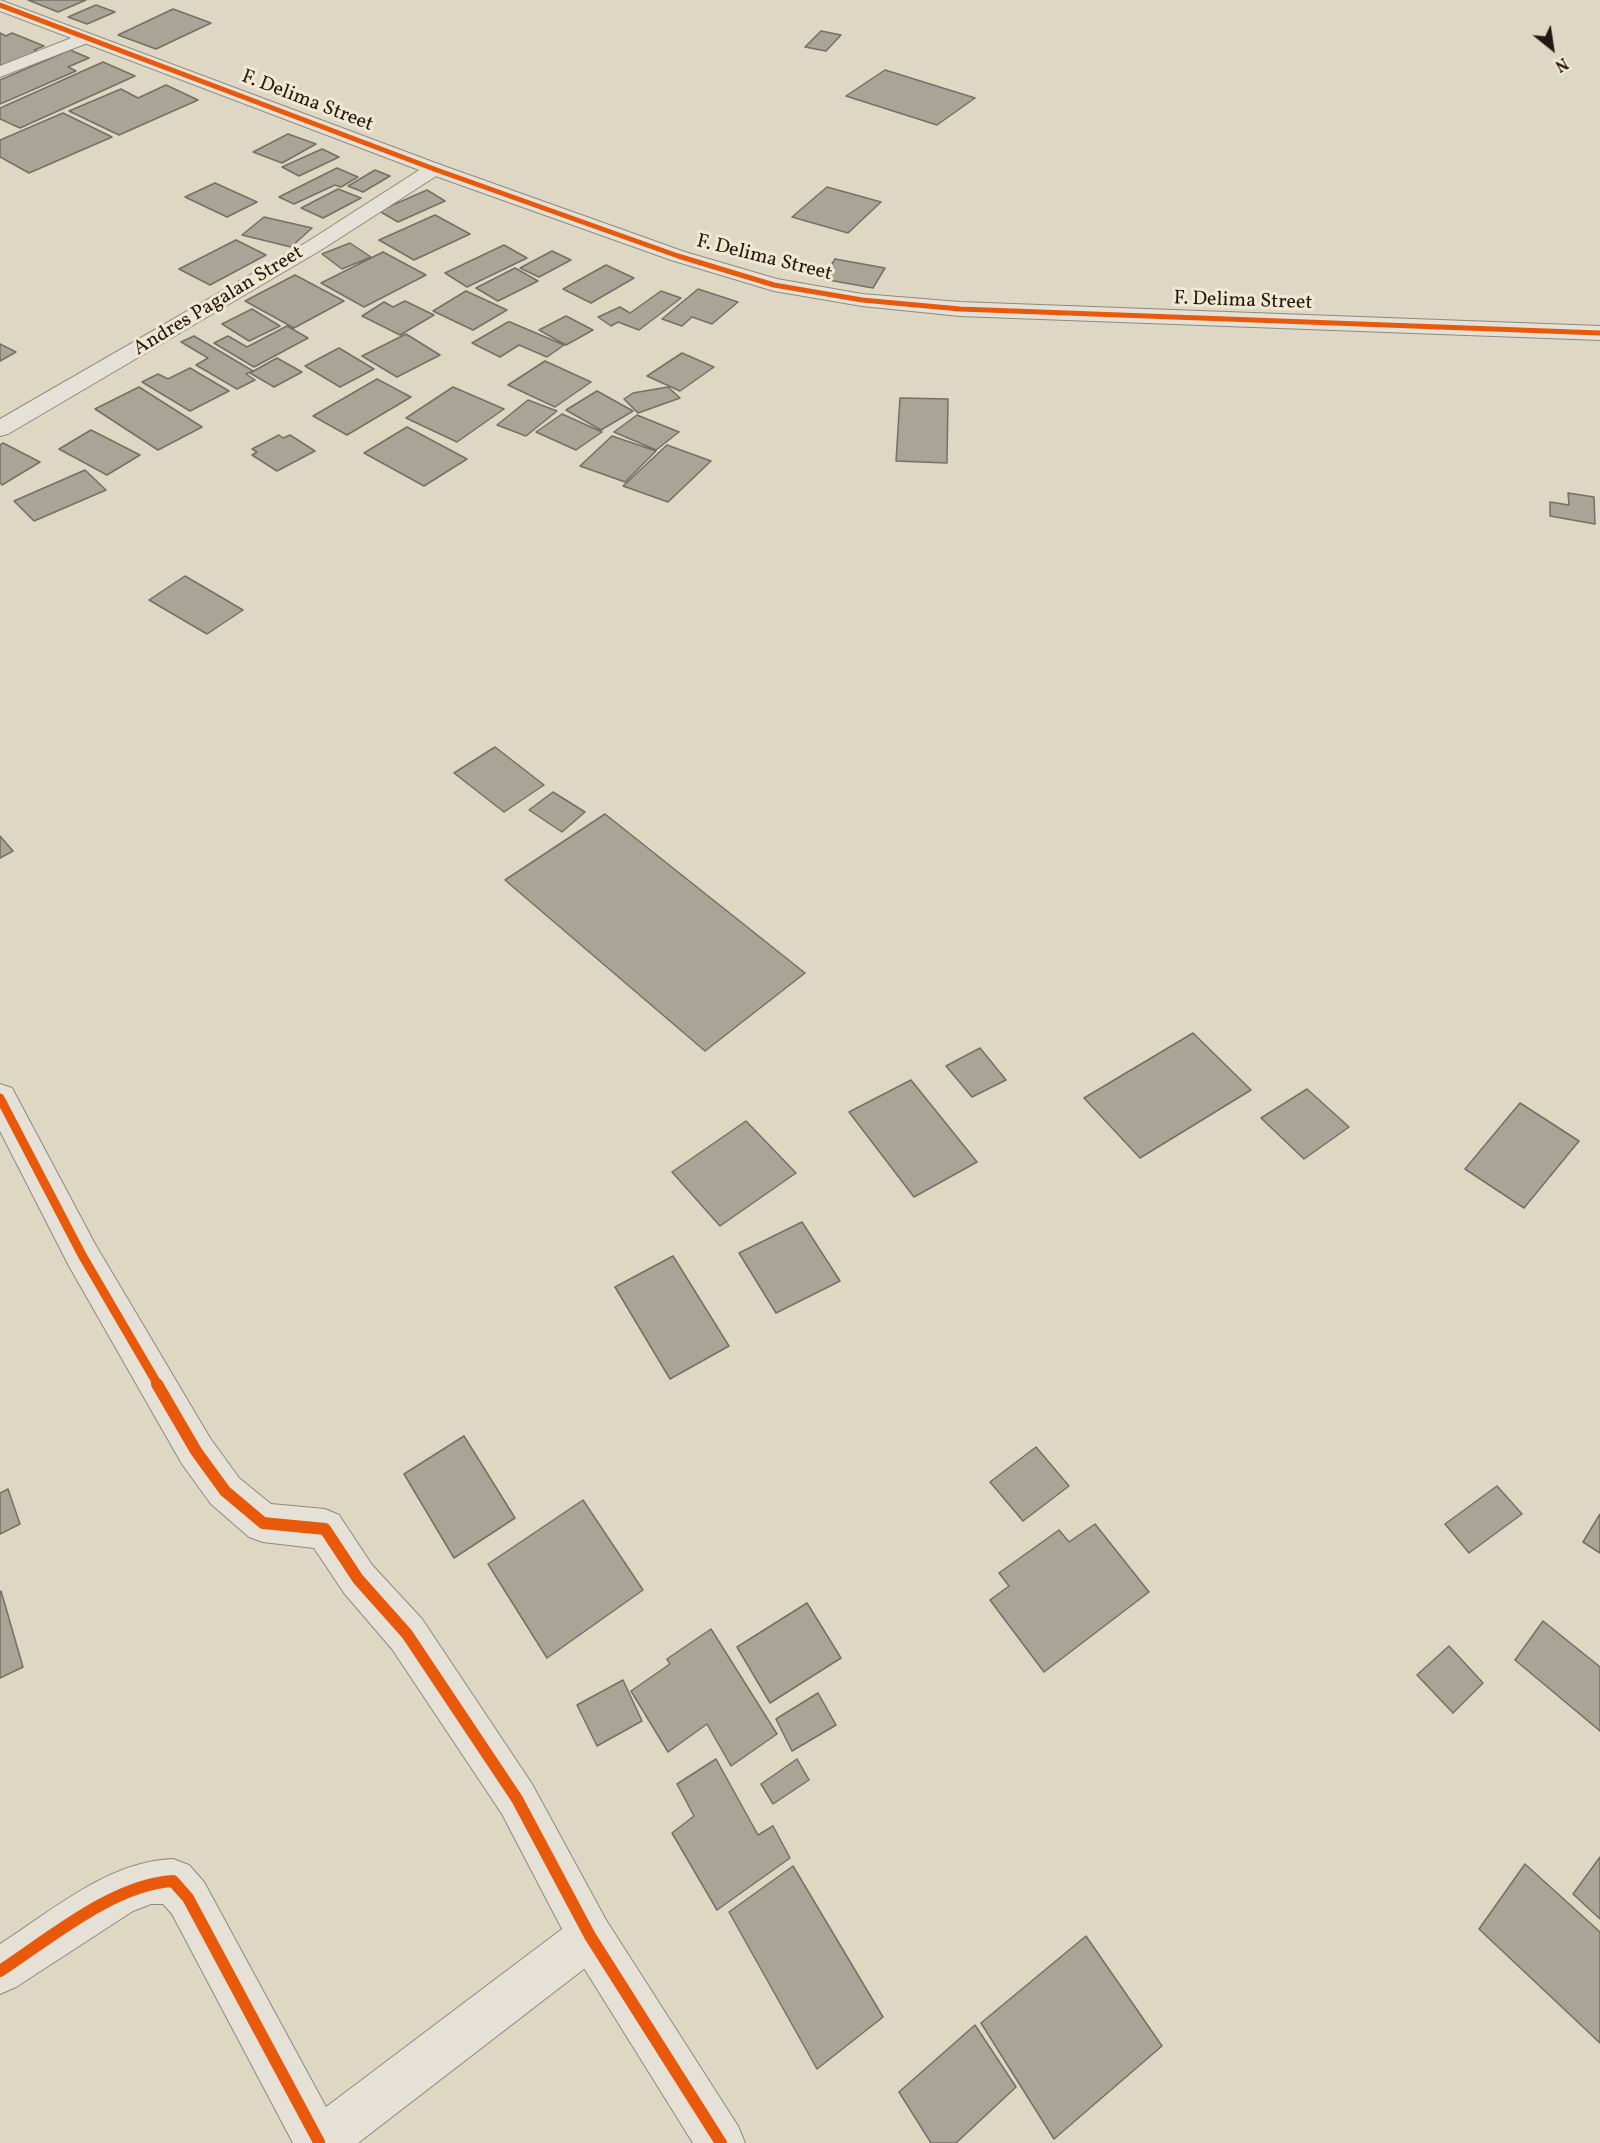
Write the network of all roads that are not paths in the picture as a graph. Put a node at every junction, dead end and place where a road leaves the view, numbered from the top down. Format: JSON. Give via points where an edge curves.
{"nodes":[{"id":1,"x":0,"y":5,"type":"edge"},
{"id":2,"x":84,"y":38,"type":"junction"},
{"id":3,"x":0,"y":72,"type":"edge"},
{"id":4,"x":434,"y":169,"type":"junction"},
{"id":5,"x":1600,"y":333,"type":"edge"},
{"id":6,"x":0,"y":429,"type":"edge"},
{"id":7,"x":0,"y":1098,"type":"edge"},
{"id":8,"x":590,"y":1936,"type":"junction"},
{"id":9,"x":0,"y":1971,"type":"edge"},
{"id":10,"x":319,"y":2143,"type":"edge"},
{"id":11,"x":721,"y":2143,"type":"edge"}],
"edges":[{"from":1,"to":2,"type":"street","name":"F. Delima Street"},
{"from":2,"to":3,"type":"street"},
{"from":2,"to":4,"type":"street","name":"F. Delima Street"},
{"from":4,"to":5,"type":"street","name":"F. Delima Street","via":[[678,256],[774,285],[861,300],[960,309]]},
{"from":4,"to":6,"type":"street","name":"Andres Pagalan Street","via":[[314,246]]},
{"from":7,"to":8,"type":"street","via":[[82,1255],[196,1451],[225,1491],[263,1522],[325,1529],[358,1579],[407,1634],[516,1799]]},
{"from":8,"to":10,"type":"street"},
{"from":8,"to":11,"type":"street"},
{"from":9,"to":10,"type":"street","via":[[119,1894],[151,1882],[172,1881],[188,1898]]}]}
